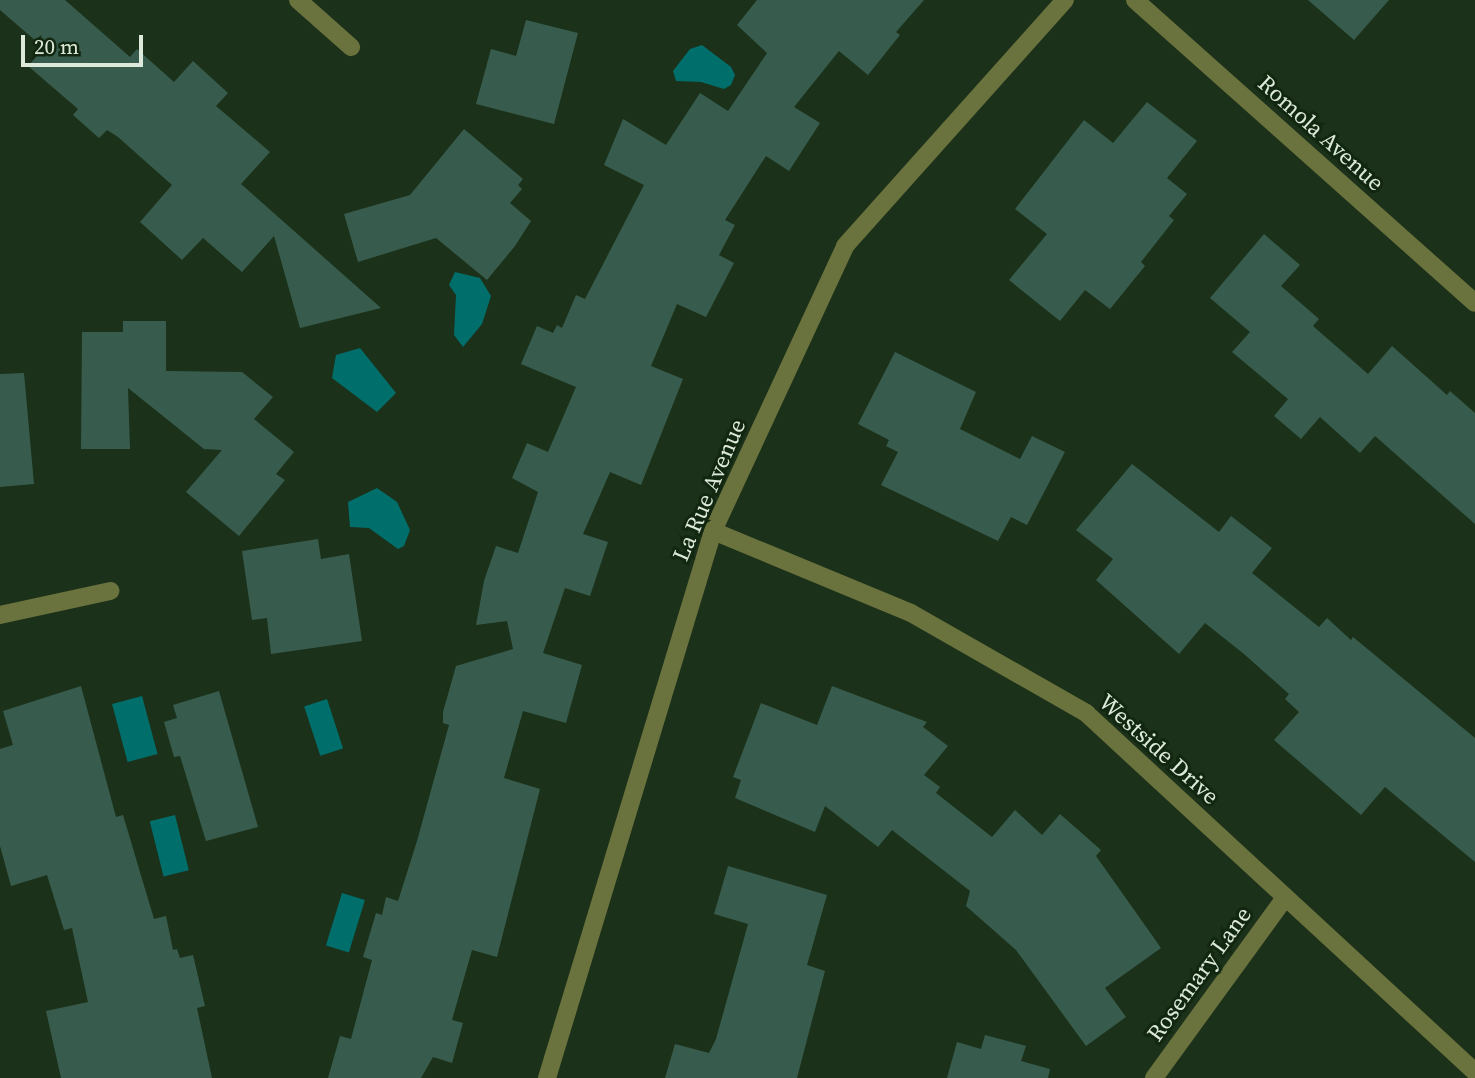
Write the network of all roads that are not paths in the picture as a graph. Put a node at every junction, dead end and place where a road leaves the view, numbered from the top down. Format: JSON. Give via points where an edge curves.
{"nodes":[{"id":1,"x":298,"y":0,"type":"edge"},
{"id":2,"x":1065,"y":0,"type":"edge"},
{"id":3,"x":1135,"y":0,"type":"edge"},
{"id":4,"x":351,"y":47,"type":"dead end"},
{"id":5,"x":1475,"y":303,"type":"edge"},
{"id":6,"x":713,"y":531,"type":"junction"},
{"id":7,"x":110,"y":591,"type":"dead end"},
{"id":8,"x":0,"y":615,"type":"edge"},
{"id":9,"x":1284,"y":899,"type":"junction"},
{"id":10,"x":1475,"y":1072,"type":"edge"},
{"id":11,"x":547,"y":1078,"type":"edge"},
{"id":12,"x":1154,"y":1078,"type":"edge"}],
"edges":[{"from":1,"to":4,"type":"street"},
{"from":2,"to":6,"type":"street","name":"La Rue Avenue","via":[[845,246]]},
{"from":3,"to":5,"type":"street","name":"Romola Avenue"},
{"from":6,"to":9,"type":"street","name":"Westside Drive","via":[[911,613],[1086,713]]},
{"from":6,"to":11,"type":"street","name":"La Rue Avenue"},
{"from":7,"to":8,"type":"street"},
{"from":9,"to":10,"type":"street","name":"Westside Drive"},
{"from":9,"to":12,"type":"street","name":"Rosemary Lane"}]}
